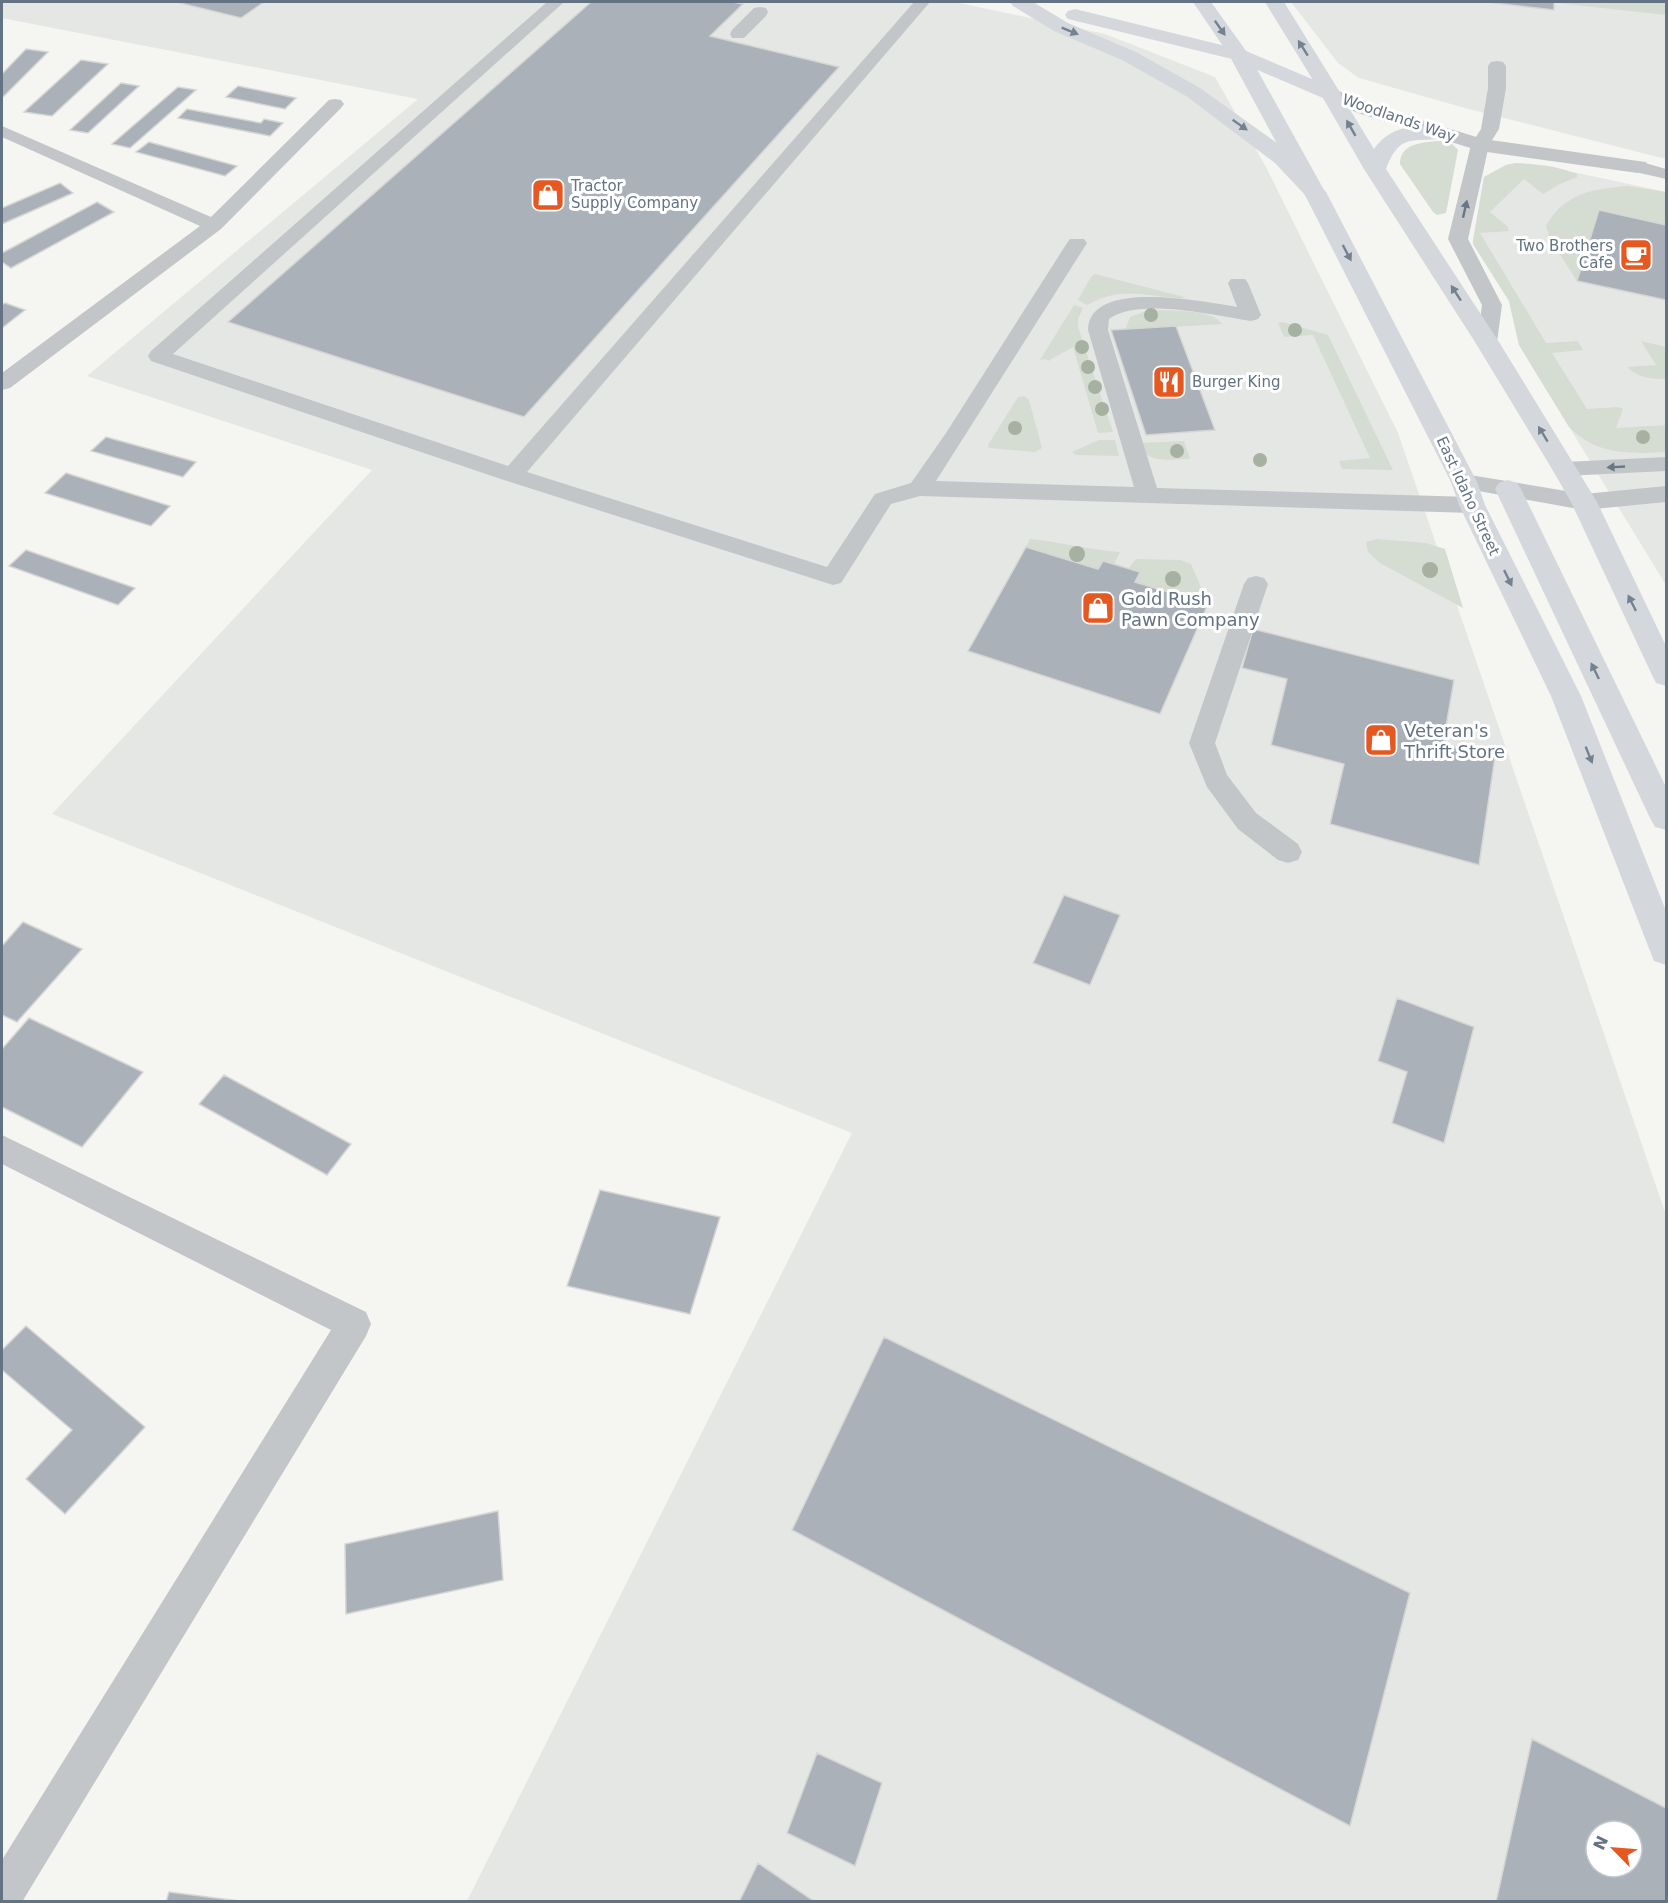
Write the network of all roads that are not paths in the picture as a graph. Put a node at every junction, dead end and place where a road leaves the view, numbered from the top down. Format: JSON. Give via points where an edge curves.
{"nodes":[{"id":1,"x":556,"y":2,"type":"edge"},
{"id":2,"x":922,"y":2,"type":"edge"},
{"id":3,"x":1020,"y":2,"type":"edge"},
{"id":4,"x":1202,"y":2,"type":"edge"},
{"id":5,"x":1275,"y":2,"type":"edge"},
{"id":6,"x":760,"y":12,"type":"dead end"},
{"id":7,"x":738,"y":34,"type":"dead end"},
{"id":8,"x":1239,"y":55,"type":"junction"},
{"id":9,"x":1497,"y":66,"type":"dead end"},
{"id":10,"x":1331,"y":94,"type":"junction"},
{"id":11,"x":335,"y":104,"type":"dead end"},
{"id":12,"x":2,"y":131,"type":"edge"},
{"id":13,"x":1440,"y":133,"type":"junction"},
{"id":14,"x":1485,"y":137,"type":"junction"},
{"id":15,"x":1638,"y":167,"type":"joint"},
{"id":16,"x":1375,"y":169,"type":"junction"},
{"id":17,"x":1666,"y":174,"type":"edge"},
{"id":18,"x":1320,"y":201,"type":"junction"},
{"id":19,"x":214,"y":225,"type":"junction"},
{"id":20,"x":1077,"y":243,"type":"dead end"},
{"id":21,"x":1238,"y":283,"type":"dead end"},
{"id":22,"x":1487,"y":342,"type":"junction"},
{"id":23,"x":2,"y":383,"type":"edge"},
{"id":24,"x":1666,"y":464,"type":"edge"},
{"id":25,"x":1565,"y":470,"type":"junction"},
{"id":26,"x":512,"y":475,"type":"junction"},
{"id":27,"x":919,"y":488,"type":"junction"},
{"id":28,"x":1508,"y":489,"type":"junction"},
{"id":29,"x":1468,"y":493,"type":"junction"},
{"id":30,"x":1666,"y":494,"type":"edge"},
{"id":31,"x":1148,"y":495,"type":"junction"},
{"id":32,"x":1584,"y":502,"type":"junction"},
{"id":33,"x":1256,"y":584,"type":"dead end"},
{"id":34,"x":1666,"y":675,"type":"edge"},
{"id":35,"x":1666,"y":818,"type":"edge"},
{"id":36,"x":1288,"y":852,"type":"dead end"},
{"id":37,"x":1666,"y":951,"type":"edge"},
{"id":38,"x":2,"y":1149,"type":"edge"},
{"id":39,"x":2,"y":1896,"type":"edge"}],
"edges":[{"from":1,"to":26,"type":"lane","via":[[159,356]]},
{"from":2,"to":26,"type":"lane"},
{"from":3,"to":8,"type":"main road"},
{"from":3,"to":18,"type":"main road","one_way":true,"via":[[1061,27],[1129,56],[1193,92],[1283,158]]},
{"from":4,"to":8,"type":"main road","name":"East Idaho Street","one_way":true},
{"from":10,"to":5,"type":"main road","one_way":true},
{"from":6,"to":7,"type":"lane"},
{"from":8,"to":10,"type":"main road"},
{"from":8,"to":18,"type":"main road","name":"East Idaho Street"},
{"from":9,"to":14,"type":"lane","via":[[1497,88]]},
{"from":10,"to":13,"type":"street","name":"Woodlands Way"},
{"from":10,"to":14,"type":"street","name":"Woodlands Way","via":[[1353,91]]},
{"from":16,"to":10,"type":"main road","one_way":true},
{"from":11,"to":19,"type":"lane"},
{"from":12,"to":19,"type":"lane"},
{"from":13,"to":14,"type":"street","name":"Woodlands Way"},
{"from":13,"to":16,"type":"main road","via":[[1403,134],[1386,145]]},
{"from":14,"to":15,"type":"street","name":"Woodlands Way"},
{"from":22,"to":14,"type":"lane","one_way":true,"via":[[1492,305],[1458,239]]},
{"from":15,"to":17,"type":"lane","name":"Woodlands Way"},
{"from":22,"to":16,"type":"main road","one_way":true},
{"from":18,"to":29,"type":"main road","name":"East Idaho Street","one_way":true},
{"from":19,"to":23,"type":"lane"},
{"from":20,"to":27,"type":"lane"},
{"from":21,"to":31,"type":"lane","via":[[1251,315],[1150,303],[1113,308],[1098,320]]},
{"from":25,"to":22,"type":"main road","one_way":true},
{"from":24,"to":25,"type":"lane","one_way":true},
{"from":25,"to":32,"type":"main road"},
{"from":26,"to":27,"type":"lane","via":[[833,577],[883,499]]},
{"from":27,"to":31,"type":"lane"},
{"from":28,"to":29,"type":"lane"},
{"from":28,"to":32,"type":"lane"},
{"from":35,"to":28,"type":"main road","one_way":true},
{"from":29,"to":31,"type":"lane"},
{"from":29,"to":37,"type":"main road","name":"East Idaho Street","one_way":true,"via":[[1566,696]]},
{"from":30,"to":32,"type":"lane"},
{"from":34,"to":32,"type":"main road","one_way":true},
{"from":33,"to":36,"type":"lane","via":[[1202,743],[1216,780],[1247,821]]},
{"from":38,"to":39,"type":"lane","via":[[354,1324]]}]}
